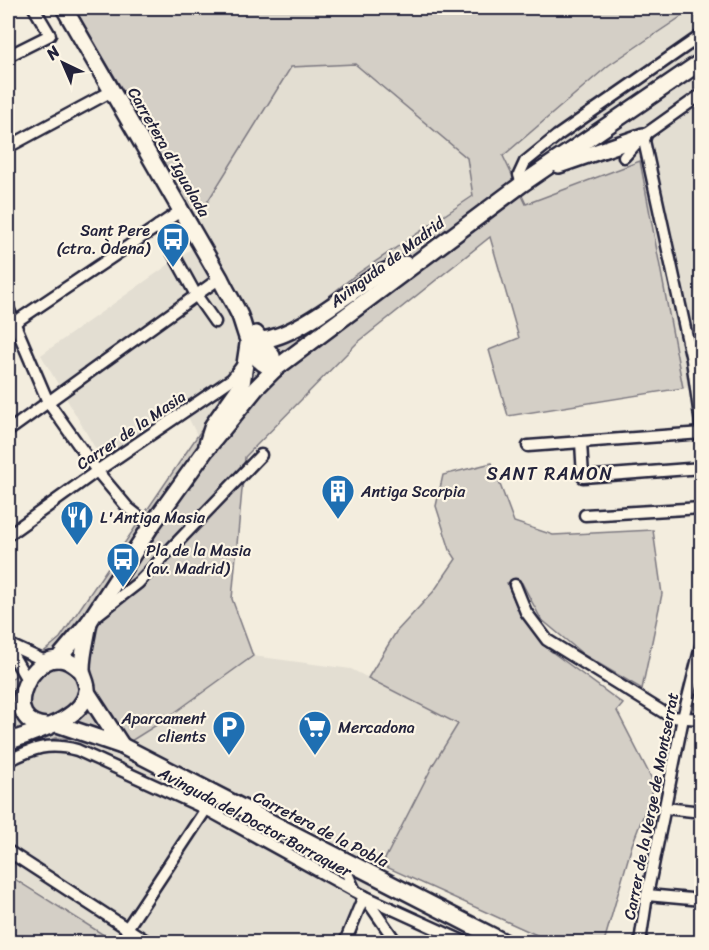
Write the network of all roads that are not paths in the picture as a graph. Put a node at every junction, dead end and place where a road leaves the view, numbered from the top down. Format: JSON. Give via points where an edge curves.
{"nodes":[{"id":1,"x":33,"y":8,"type":"edge"},
{"id":2,"x":64,"y":8,"type":"edge"},
{"id":3,"x":702,"y":34,"type":"edge"},
{"id":4,"x":8,"y":56,"type":"edge"},
{"id":5,"x":702,"y":62,"type":"edge"},
{"id":6,"x":112,"y":91,"type":"junction"},
{"id":7,"x":702,"y":94,"type":"edge"},
{"id":8,"x":643,"y":136,"type":"junction"},
{"id":9,"x":8,"y":147,"type":"edge"},
{"id":10,"x":624,"y":157,"type":"dead end"},
{"id":11,"x":542,"y":171,"type":"junction"},
{"id":12,"x":522,"y":184,"type":"junction"},
{"id":13,"x":182,"y":210,"type":"junction"},
{"id":14,"x":158,"y":226,"type":"junction"},
{"id":15,"x":422,"y":258,"type":"junction"},
{"id":16,"x":220,"y":278,"type":"junction"},
{"id":17,"x":196,"y":295,"type":"junction"},
{"id":18,"x":8,"y":308,"type":"edge"},
{"id":19,"x":215,"y":322,"type":"dead end"},
{"id":20,"x":11,"y":325,"type":"edge"},
{"id":21,"x":252,"y":350,"type":"junction"},
{"id":22,"x":275,"y":369,"type":"junction"},
{"id":23,"x":48,"y":402,"type":"junction"},
{"id":24,"x":8,"y":431,"type":"edge"},
{"id":25,"x":702,"y":432,"type":"edge"},
{"id":26,"x":581,"y":442,"type":"junction"},
{"id":27,"x":528,"y":446,"type":"dead end"},
{"id":28,"x":205,"y":451,"type":"junction"},
{"id":29,"x":261,"y":455,"type":"dead end"},
{"id":30,"x":702,"y":468,"type":"edge"},
{"id":31,"x":97,"y":471,"type":"junction"},
{"id":32,"x":702,"y":508,"type":"edge"},
{"id":33,"x":585,"y":515,"type":"dead end"},
{"id":34,"x":151,"y":526,"type":"junction"},
{"id":35,"x":8,"y":535,"type":"edge"},
{"id":36,"x":515,"y":585,"type":"dead end"},
{"id":37,"x":89,"y":622,"type":"junction"},
{"id":38,"x":702,"y":642,"type":"edge"},
{"id":39,"x":8,"y":646,"type":"edge"},
{"id":40,"x":52,"y":660,"type":"junction"},
{"id":41,"x":82,"y":671,"type":"junction"},
{"id":42,"x":17,"y":688,"type":"edge"},
{"id":43,"x":87,"y":692,"type":"junction"},
{"id":44,"x":16,"y":717,"type":"edge"},
{"id":45,"x":683,"y":718,"type":"junction"},
{"id":46,"x":702,"y":719,"type":"edge"},
{"id":47,"x":52,"y":725,"type":"junction"},
{"id":48,"x":8,"y":731,"type":"edge"},
{"id":49,"x":8,"y":742,"type":"edge"},
{"id":50,"x":122,"y":746,"type":"junction"},
{"id":51,"x":143,"y":758,"type":"junction"},
{"id":52,"x":8,"y":760,"type":"edge"},
{"id":53,"x":132,"y":775,"type":"junction"},
{"id":54,"x":665,"y":808,"type":"junction"},
{"id":55,"x":206,"y":809,"type":"junction"},
{"id":56,"x":702,"y":812,"type":"edge"},
{"id":57,"x":8,"y":851,"type":"edge"},
{"id":58,"x":341,"y":860,"type":"junction"},
{"id":59,"x":359,"y":893,"type":"junction"},
{"id":60,"x":647,"y":895,"type":"junction"},
{"id":61,"x":702,"y":900,"type":"edge"},
{"id":62,"x":126,"y":930,"type":"junction"},
{"id":63,"x":148,"y":942,"type":"edge"},
{"id":64,"x":345,"y":942,"type":"edge"},
{"id":65,"x":396,"y":942,"type":"edge"},
{"id":66,"x":465,"y":942,"type":"edge"},
{"id":67,"x":504,"y":942,"type":"edge"},
{"id":68,"x":640,"y":942,"type":"edge"}],
"edges":[{"from":1,"to":4,"type":"street","via":[[50,35]]},
{"from":2,"to":6,"type":"street","name":"Carretera d'Igualada"},
{"from":3,"to":12,"type":"street","via":[[525,162],[519,175]]},
{"from":5,"to":11,"type":"street","name":"Avinguda de Madrid"},
{"from":6,"to":9,"type":"street"},
{"from":6,"to":13,"type":"street","name":"Carretera d'Igualada"},
{"from":7,"to":8,"type":"street"},
{"from":8,"to":10,"type":"street"},
{"from":8,"to":11,"type":"street"},
{"from":8,"to":25,"type":"street","via":[[692,360]]},
{"from":11,"to":12,"type":"street","name":"Avinguda de Madrid"},
{"from":12,"to":15,"type":"street","name":"Avinguda de Madrid"},
{"from":13,"to":14,"type":"street"},
{"from":13,"to":16,"type":"street","name":"Carretera d'Igualada"},
{"from":14,"to":17,"type":"street"},
{"from":14,"to":20,"type":"street"},
{"from":15,"to":21,"type":"street","via":[[381,273],[290,331]]},
{"from":15,"to":22,"type":"street","name":"Avinguda de Madrid"},
{"from":16,"to":17,"type":"street"},
{"from":16,"to":21,"type":"street","name":"Carretera d'Igualada"},
{"from":17,"to":19,"type":"street"},
{"from":17,"to":23,"type":"street"},
{"from":18,"to":20,"type":"street"},
{"from":20,"to":23,"type":"street"},
{"from":21,"to":22,"type":"street","name":"Carretera d'Igualada","via":[[272,356]]},
{"from":21,"to":28,"type":"street","via":[[242,384],[213,425]]},
{"from":21,"to":31,"type":"street","name":"Carrer de la Masia","via":[[232,379]]},
{"from":22,"to":28,"type":"street","name":"Avinguda de Madrid"},
{"from":23,"to":24,"type":"street"},
{"from":23,"to":31,"type":"street"},
{"from":25,"to":26,"type":"street"},
{"from":26,"to":27,"type":"street"},
{"from":26,"to":30,"type":"street","via":[[583,477]]},
{"from":28,"to":34,"type":"street"},
{"from":29,"to":37,"type":"street","via":[[138,583]]},
{"from":31,"to":34,"type":"street","via":[[128,508]]},
{"from":31,"to":35,"type":"street","name":"Carrer de la Masia"},
{"from":32,"to":33,"type":"street"},
{"from":34,"to":37,"type":"street"},
{"from":36,"to":45,"type":"street","via":[[526,612],[547,640],[671,717]]},
{"from":37,"to":40,"type":"street"},
{"from":37,"to":41,"type":"street"},
{"from":38,"to":45,"type":"street","name":"Carrer de la Verge de Montserrat"},
{"from":39,"to":40,"type":"street"},
{"from":39,"to":42,"type":"street"},
{"from":40,"to":41,"type":"street","via":[[70,662]]},
{"from":40,"to":42,"type":"street"},
{"from":41,"to":43,"type":"street"},
{"from":42,"to":44,"type":"street"},
{"from":43,"to":47,"type":"street","via":[[74,712]]},
{"from":43,"to":50,"type":"street","name":"Carretera de la Pobla"},
{"from":44,"to":47,"type":"street","via":[[33,725]]},
{"from":44,"to":48,"type":"street"},
{"from":45,"to":46,"type":"street"},
{"from":45,"to":54,"type":"street","name":"Carrer de la Verge de Montserrat"},
{"from":47,"to":49,"type":"street"},
{"from":47,"to":50,"type":"street","name":"Carretera de la Pobla"},
{"from":50,"to":51,"type":"street","name":"Carretera de la Pobla"},
{"from":51,"to":53,"type":"street"},
{"from":51,"to":58,"type":"street","name":"Carretera de la Pobla"},
{"from":52,"to":53,"type":"street","name":"Avinguda del Doctor Barraquer","via":[[46,746],[63,746]]},
{"from":53,"to":55,"type":"street","name":"Avinguda del Doctor Barraquer"},
{"from":54,"to":56,"type":"street"},
{"from":54,"to":60,"type":"street","name":"Carrer de la Verge de Montserrat"},
{"from":55,"to":59,"type":"street","name":"Avinguda del Doctor Barraquer"},
{"from":55,"to":62,"type":"street"},
{"from":57,"to":62,"type":"street"},
{"from":58,"to":59,"type":"street","name":"Avinguda del Doctor Barraquer"},
{"from":58,"to":67,"type":"street","name":"Carretera de la Pobla"},
{"from":59,"to":64,"type":"street"},
{"from":59,"to":65,"type":"street"},
{"from":59,"to":66,"type":"street","name":"Avinguda del Doctor Barraquer"},
{"from":60,"to":61,"type":"street"},
{"from":60,"to":68,"type":"street","name":"Carrer de la Verge de Montserrat"},
{"from":62,"to":63,"type":"street"}]}
